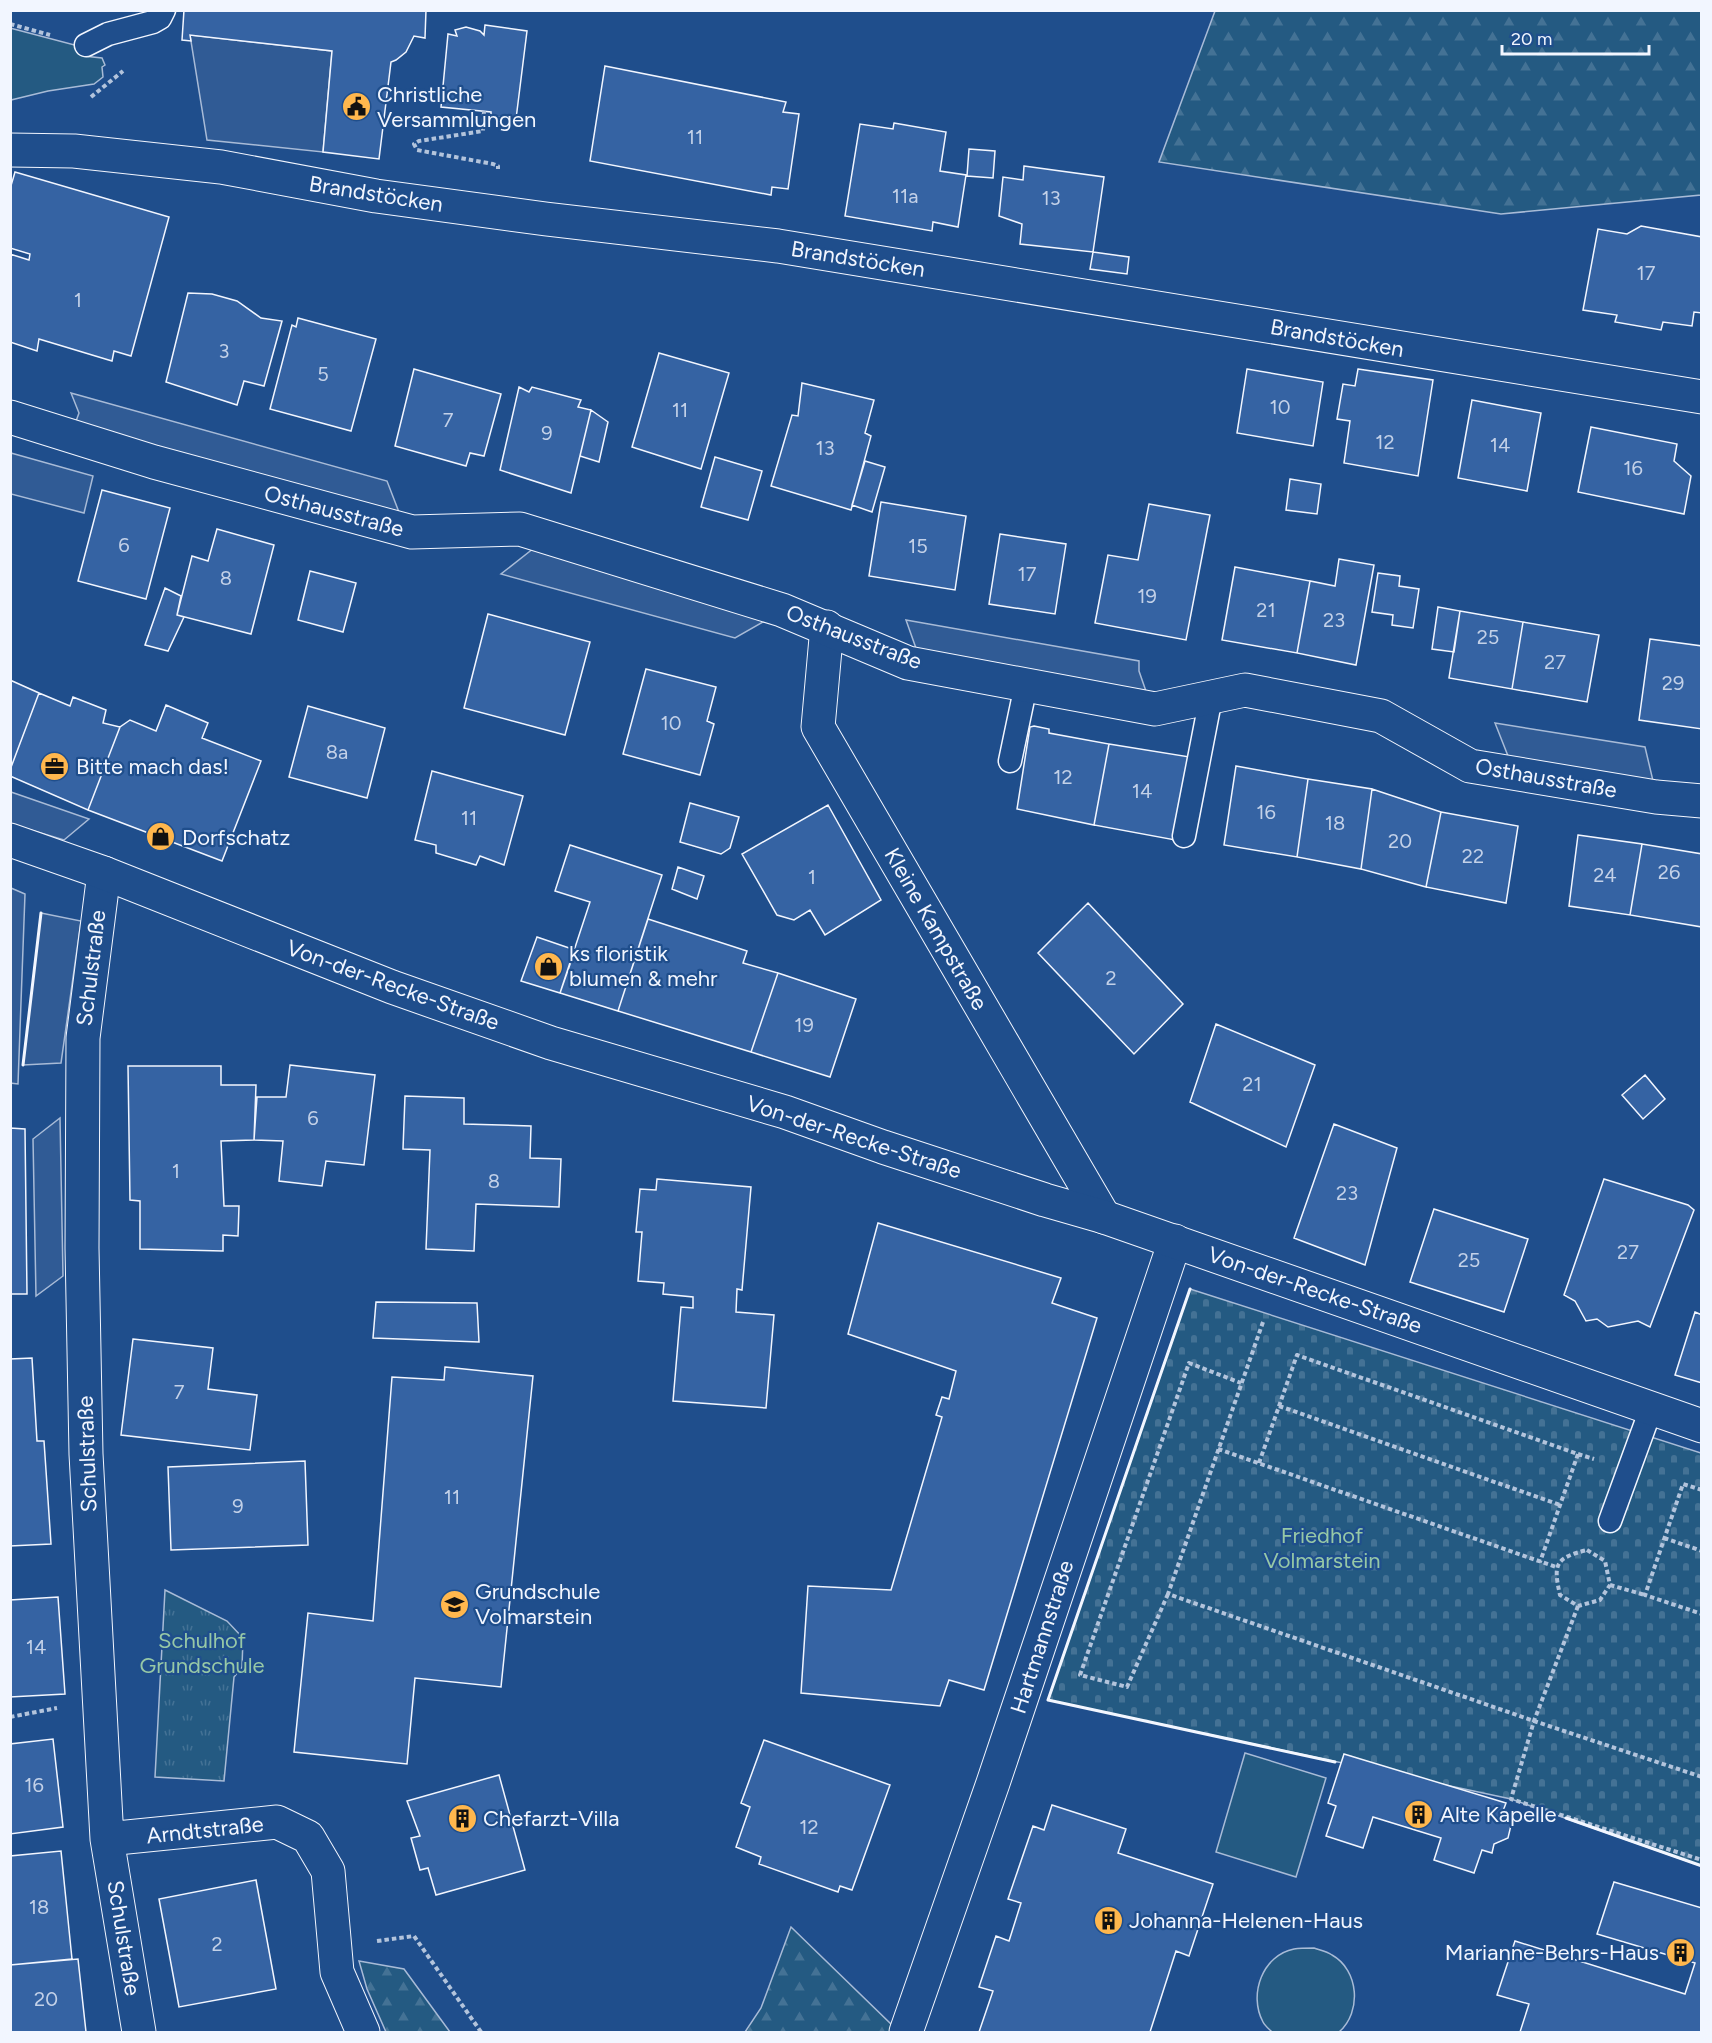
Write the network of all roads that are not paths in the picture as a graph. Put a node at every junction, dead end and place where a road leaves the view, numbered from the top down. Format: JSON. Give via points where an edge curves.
{"nodes":[{"id":1,"x":164,"y":10,"type":"edge"},
{"id":2,"x":86,"y":45,"type":"dead end"},
{"id":3,"x":10,"y":150,"type":"edge"},
{"id":4,"x":1701,"y":397,"type":"edge"},
{"id":5,"x":10,"y":417,"type":"edge"},
{"id":6,"x":827,"y":627,"type":"junction"},
{"id":7,"x":1026,"y":685,"type":"junction"},
{"id":8,"x":1211,"y":697,"type":"junction"},
{"id":9,"x":1011,"y":761,"type":"dead end"},
{"id":10,"x":1701,"y":801,"type":"edge"},
{"id":11,"x":1184,"y":836,"type":"dead end"},
{"id":12,"x":10,"y":840,"type":"edge"},
{"id":13,"x":104,"y":873,"type":"junction"},
{"id":14,"x":1104,"y":1217,"type":"junction"},
{"id":15,"x":1175,"y":1241,"type":"junction"},
{"id":16,"x":1651,"y":1409,"type":"junction"},
{"id":17,"x":1701,"y":1426,"type":"edge"},
{"id":18,"x":1610,"y":1521,"type":"dead end"},
{"id":19,"x":107,"y":1839,"type":"junction"},
{"id":20,"x":139,"y":2032,"type":"edge"},
{"id":21,"x":363,"y":2032,"type":"edge"},
{"id":22,"x":906,"y":2032,"type":"edge"}],
"edges":[{"from":1,"to":2,"type":"lane","via":[[153,22],[108,34]]},
{"from":3,"to":4,"type":"street","name":"Brandstöcken","via":[[221,166],[376,196],[778,246]]},
{"from":5,"to":6,"type":"street","name":"Osthausstraße","via":[[154,462],[412,532],[520,529],[782,609]]},
{"from":6,"to":7,"type":"street","name":"Osthausstraße","via":[[909,663]]},
{"from":6,"to":14,"type":"street","name":"Kleine Kampstraße","via":[[818,726]]},
{"from":7,"to":8,"type":"street","name":"Osthausstraße","via":[[1155,709]]},
{"from":7,"to":9,"type":"lane"},
{"from":8,"to":10,"type":"street","name":"Osthausstraße","via":[[1245,690],[1381,716],[1470,766]]},
{"from":8,"to":11,"type":"lane"},
{"from":12,"to":13,"type":"street","name":"Von-der-Recke-Straße"},
{"from":13,"to":14,"type":"street","name":"Von-der-Recke-Straße","via":[[392,987],[550,1043],[785,1112]]},
{"from":13,"to":19,"type":"street","name":"Schulstraße","via":[[82,1038],[82,1248],[86,1454]]},
{"from":14,"to":15,"type":"street","name":"Von-der-Recke-Straße"},
{"from":15,"to":16,"type":"street","name":"Von-der-Recke-Straße"},
{"from":15,"to":22,"type":"street","name":"Hartmannstraße"},
{"from":16,"to":17,"type":"street","name":"Von-der-Recke-Straße"},
{"from":16,"to":18,"type":"lane"},
{"from":19,"to":20,"type":"street","name":"Schulstraße"},
{"from":19,"to":21,"type":"street","name":"Arndtstraße","via":[[277,1822],[308,1837],[328,1871],[337,1972]]}]}
